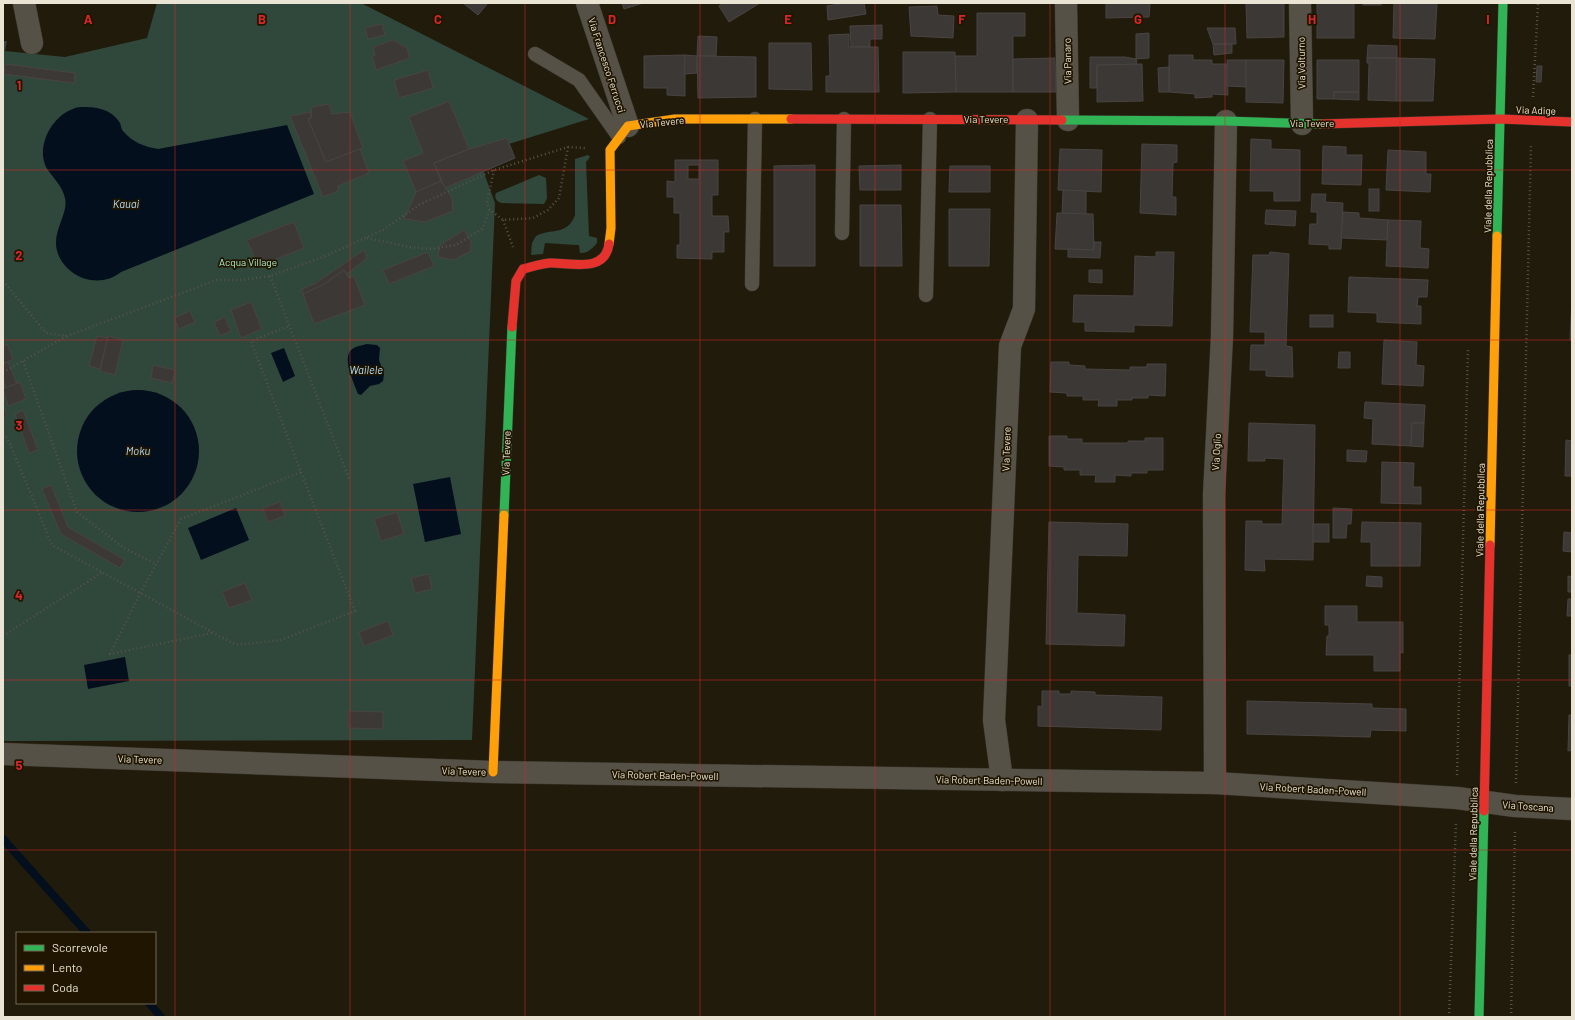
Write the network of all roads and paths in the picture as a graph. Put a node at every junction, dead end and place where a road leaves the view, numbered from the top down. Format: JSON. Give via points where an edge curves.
{"nodes":[{"id":1,"x":24,"y":3,"type":"edge"},
{"id":2,"x":587,"y":3,"type":"edge"},
{"id":3,"x":1066,"y":3,"type":"edge"},
{"id":4,"x":1300,"y":3,"type":"edge"},
{"id":5,"x":1503,"y":3,"type":"edge"},
{"id":6,"x":1538,"y":3,"type":"edge"},
{"id":7,"x":32,"y":43,"type":"dead end"},
{"id":8,"x":535,"y":54,"type":"dead end"},
{"id":9,"x":755,"y":119,"type":"junction"},
{"id":10,"x":844,"y":119,"type":"junction"},
{"id":11,"x":930,"y":119,"type":"junction"},
{"id":12,"x":1500,"y":119,"type":"junction"},
{"id":13,"x":1027,"y":120,"type":"junction"},
{"id":14,"x":1068,"y":120,"type":"junction"},
{"id":15,"x":1226,"y":120,"type":"junction"},
{"id":16,"x":1532,"y":120,"type":"junction"},
{"id":17,"x":1572,"y":122,"type":"edge"},
{"id":18,"x":1302,"y":124,"type":"junction"},
{"id":19,"x":624,"y":132,"type":"junction"},
{"id":20,"x":568,"y":147,"type":"junction"},
{"id":21,"x":610,"y":150,"type":"junction"},
{"id":22,"x":494,"y":170,"type":"junction"},
{"id":23,"x":490,"y":210,"type":"junction"},
{"id":24,"x":842,"y":233,"type":"dead end"},
{"id":25,"x":366,"y":238,"type":"junction"},
{"id":26,"x":270,"y":276,"type":"junction"},
{"id":27,"x":3,"y":281,"type":"edge"},
{"id":28,"x":752,"y":284,"type":"dead end"},
{"id":29,"x":926,"y":295,"type":"dead end"},
{"id":30,"x":289,"y":326,"type":"junction"},
{"id":31,"x":67,"y":336,"type":"junction"},
{"id":32,"x":1468,"y":347,"type":"dead end"},
{"id":33,"x":23,"y":361,"type":"junction"},
{"id":34,"x":3,"y":372,"type":"edge"},
{"id":35,"x":3,"y":434,"type":"edge"},
{"id":36,"x":301,"y":472,"type":"junction"},
{"id":37,"x":350,"y":480,"type":"dead end"},
{"id":38,"x":156,"y":564,"type":"junction"},
{"id":39,"x":103,"y":572,"type":"junction"},
{"id":40,"x":141,"y":592,"type":"junction"},
{"id":41,"x":212,"y":632,"type":"junction"},
{"id":42,"x":3,"y":636,"type":"edge"},
{"id":43,"x":3,"y":754,"type":"edge"},
{"id":44,"x":493,"y":772,"type":"junction"},
{"id":45,"x":1002,"y":780,"type":"junction"},
{"id":46,"x":1215,"y":783,"type":"junction"},
{"id":47,"x":1457,"y":798,"type":"junction"},
{"id":48,"x":1484,"y":802,"type":"junction"},
{"id":49,"x":1515,"y":806,"type":"junction"},
{"id":50,"x":1572,"y":809,"type":"edge"},
{"id":51,"x":1449,"y":1017,"type":"edge"},
{"id":52,"x":1479,"y":1017,"type":"edge"},
{"id":53,"x":1511,"y":1017,"type":"edge"}],
"edges":[{"from":1,"to":7,"type":"street"},
{"from":2,"to":19,"type":"street","name":"Via Francesco Ferrucci"},
{"from":3,"to":14,"type":"street","name":"Via Panaro"},
{"from":4,"to":18,"type":"street","name":"Via Volturno"},
{"from":5,"to":12,"type":"street","name":"Viale della Repubblica"},
{"from":6,"to":16,"type":"path"},
{"from":8,"to":19,"type":"lane","via":[[579,80]]},
{"from":9,"to":10,"type":"street","name":"Via Tevere"},
{"from":9,"to":19,"type":"street","name":"Via Tevere","via":[[670,119],[641,123]]},
{"from":9,"to":28,"type":"lane"},
{"from":10,"to":11,"type":"street","name":"Via Tevere"},
{"from":10,"to":24,"type":"lane"},
{"from":11,"to":13,"type":"street","name":"Via Tevere"},
{"from":11,"to":29,"type":"lane"},
{"from":12,"to":16,"type":"street","name":"Via Adige"},
{"from":12,"to":18,"type":"street","name":"Via Tevere"},
{"from":12,"to":48,"type":"street","name":"Viale della Repubblica"},
{"from":13,"to":14,"type":"street","name":"Via Tevere"},
{"from":13,"to":45,"type":"street","name":"Via Tevere","via":[[1024,309],[1010,346],[994,720]]},
{"from":14,"to":15,"type":"street","name":"Via Tevere"},
{"from":15,"to":18,"type":"street","name":"Via Tevere"},
{"from":15,"to":46,"type":"street","name":"Via Oglio","via":[[1222,336],[1214,495]]},
{"from":16,"to":17,"type":"street","name":"Via Adige"},
{"from":16,"to":49,"type":"path"},
{"from":19,"to":21,"type":"street"},
{"from":20,"to":21,"type":"path"},
{"from":20,"to":22,"type":"path"},
{"from":20,"to":23,"type":"path","via":[[559,198],[548,210],[533,218],[503,220]]},
{"from":21,"to":44,"type":"street","name":"Via Tevere","via":[[611,228],[608,252],[601,261],[584,266],[549,263],[523,269],[516,281],[511,333]]},
{"from":22,"to":23,"type":"path","via":[[487,203]]},
{"from":22,"to":25,"type":"path","via":[[419,205],[383,230]]},
{"from":23,"to":25,"type":"path","via":[[482,229],[456,246],[431,249]]},
{"from":25,"to":26,"type":"path"},
{"from":26,"to":30,"type":"path"},
{"from":26,"to":31,"type":"path","via":[[217,280]]},
{"from":27,"to":31,"type":"path","via":[[46,334]]},
{"from":30,"to":36,"type":"path","via":[[250,341]]},
{"from":30,"to":37,"type":"path"},
{"from":31,"to":33,"type":"path"},
{"from":32,"to":47,"type":"path"},
{"from":33,"to":34,"type":"path"},
{"from":33,"to":38,"type":"path","via":[[76,512],[124,548]]},
{"from":35,"to":39,"type":"path","via":[[8,439],[52,544]]},
{"from":36,"to":38,"type":"path","via":[[181,519]]},
{"from":36,"to":41,"type":"path","via":[[356,611],[281,640],[236,645]]},
{"from":38,"to":40,"type":"path"},
{"from":39,"to":40,"type":"path"},
{"from":39,"to":42,"type":"path"},
{"from":40,"to":41,"type":"path"},
{"from":40,"to":41,"type":"path","via":[[110,654]]},
{"from":43,"to":44,"type":"street","name":"Via Tevere"},
{"from":44,"to":45,"type":"street","name":"Via Robert Baden-Powell"},
{"from":45,"to":46,"type":"street","name":"Via Robert Baden-Powell"},
{"from":46,"to":47,"type":"street","name":"Via Robert Baden-Powell"},
{"from":47,"to":48,"type":"street","name":"Via Robert Baden-Powell"},
{"from":47,"to":51,"type":"path"},
{"from":48,"to":49,"type":"street","name":"Via Toscana"},
{"from":48,"to":52,"type":"street","name":"Viale della Repubblica"},
{"from":49,"to":50,"type":"street","name":"Via Toscana"},
{"from":49,"to":53,"type":"path"}]}
